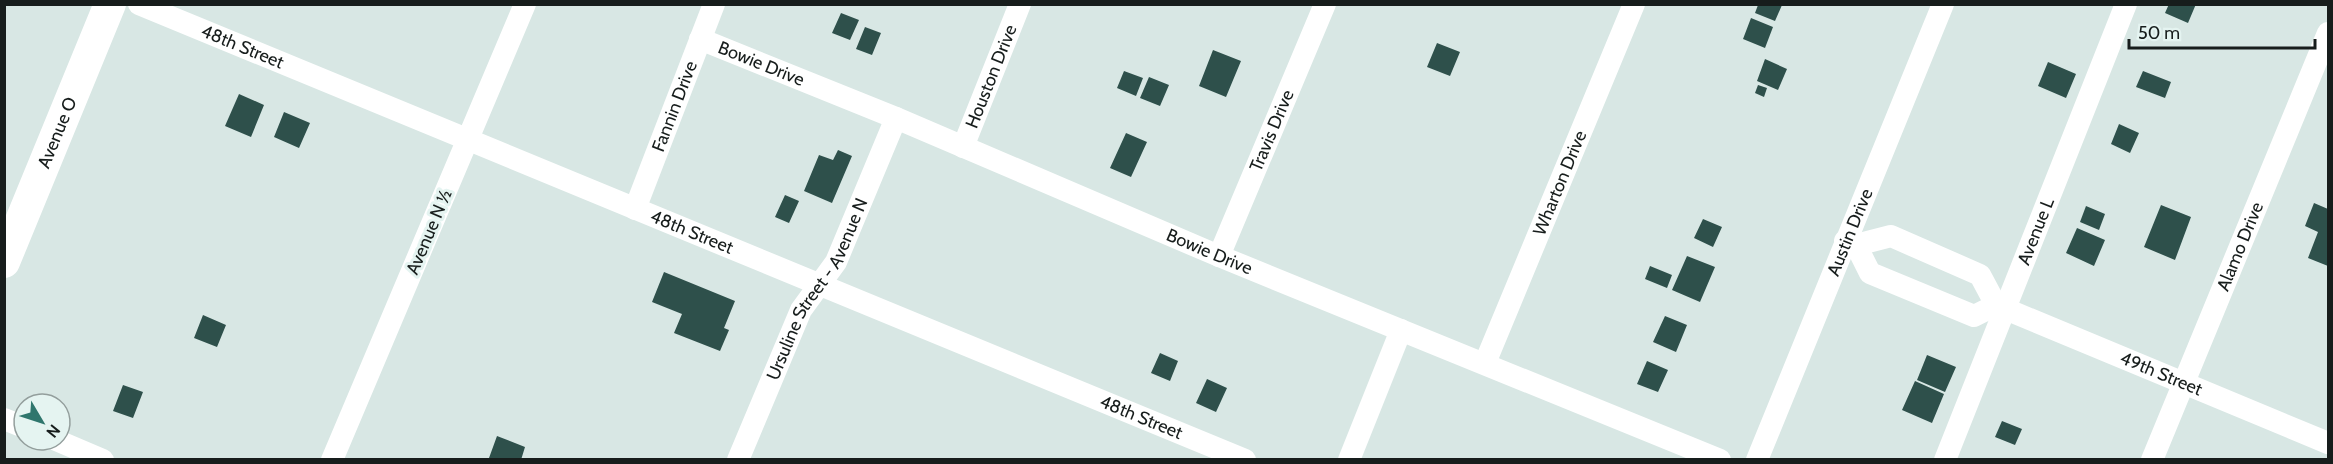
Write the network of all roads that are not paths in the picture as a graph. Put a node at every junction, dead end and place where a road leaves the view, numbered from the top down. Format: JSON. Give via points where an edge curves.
{"nodes":[{"id":1,"x":110,"y":4,"type":"edge"},
{"id":2,"x":139,"y":4,"type":"edge"},
{"id":3,"x":525,"y":4,"type":"edge"},
{"id":4,"x":714,"y":4,"type":"edge"},
{"id":5,"x":1020,"y":4,"type":"edge"},
{"id":6,"x":1325,"y":4,"type":"edge"},
{"id":7,"x":1634,"y":4,"type":"edge"},
{"id":8,"x":2126,"y":4,"type":"edge"},
{"id":9,"x":1934,"y":7,"type":"edge"},
{"id":10,"x":2328,"y":33,"type":"edge"},
{"id":11,"x":700,"y":39,"type":"junction"},
{"id":12,"x":896,"y":118,"type":"junction"},
{"id":13,"x":469,"y":139,"type":"junction"},
{"id":14,"x":963,"y":147,"type":"junction"},
{"id":15,"x":635,"y":209,"type":"junction"},
{"id":16,"x":1851,"y":243,"type":"junction"},
{"id":17,"x":1220,"y":256,"type":"junction"},
{"id":18,"x":4,"y":262,"type":"edge"},
{"id":19,"x":820,"y":283,"type":"junction"},
{"id":20,"x":2001,"y":307,"type":"junction"},
{"id":21,"x":1401,"y":330,"type":"junction"},
{"id":22,"x":1485,"y":363,"type":"junction"},
{"id":23,"x":2184,"y":383,"type":"junction"},
{"id":24,"x":2328,"y":443,"type":"edge"},
{"id":25,"x":72,"y":447,"type":"edge"},
{"id":26,"x":102,"y":459,"type":"edge"},
{"id":27,"x":333,"y":459,"type":"edge"},
{"id":28,"x":738,"y":459,"type":"edge"},
{"id":29,"x":1245,"y":459,"type":"edge"},
{"id":30,"x":1349,"y":459,"type":"edge"},
{"id":31,"x":1720,"y":459,"type":"edge"},
{"id":32,"x":1757,"y":459,"type":"edge"},
{"id":33,"x":1945,"y":459,"type":"edge"},
{"id":34,"x":2152,"y":459,"type":"edge"}],
"edges":[{"from":1,"to":18,"type":"main road","name":"Avenue O"},
{"from":2,"to":13,"type":"street","name":"48th Street"},
{"from":3,"to":13,"type":"street","name":"Avenue N ½"},
{"from":4,"to":11,"type":"street","name":"Fannin Drive"},
{"from":5,"to":14,"type":"street","name":"Houston Drive"},
{"from":6,"to":17,"type":"street","name":"Travis Drive"},
{"from":7,"to":22,"type":"street","name":"Wharton Drive"},
{"from":8,"to":20,"type":"street","name":"Avenue L"},
{"from":9,"to":16,"type":"street","name":"Austin Drive"},
{"from":10,"to":23,"type":"street","name":"Alamo Drive"},
{"from":11,"to":12,"type":"street","name":"Bowie Drive"},
{"from":11,"to":15,"type":"street","name":"Fannin Drive"},
{"from":12,"to":14,"type":"street","name":"Bowie Drive"},
{"from":12,"to":19,"type":"street","name":"Ursuline Street - Avenue N","via":[[839,255]]},
{"from":13,"to":15,"type":"street","name":"48th Street"},
{"from":13,"to":27,"type":"street","name":"Avenue N ½"},
{"from":14,"to":17,"type":"street","name":"Bowie Drive"},
{"from":15,"to":19,"type":"street","name":"48th Street"},
{"from":16,"to":20,"type":"street","via":[[1870,273],[1974,315]]},
{"from":16,"to":20,"type":"street","via":[[1891,236],[1980,275]]},
{"from":16,"to":32,"type":"street","name":"Austin Drive"},
{"from":17,"to":21,"type":"street","name":"Bowie Drive"},
{"from":19,"to":28,"type":"street","name":"Ursuline Street - Avenue N","via":[[801,310]]},
{"from":19,"to":29,"type":"street","name":"48th Street"},
{"from":20,"to":23,"type":"street","name":"49th Street"},
{"from":20,"to":33,"type":"street","name":"Avenue L"},
{"from":21,"to":22,"type":"street","name":"Bowie Drive"},
{"from":21,"to":30,"type":"street"},
{"from":22,"to":31,"type":"street","name":"Bowie Drive"},
{"from":23,"to":24,"type":"street","name":"49th Street"},
{"from":23,"to":34,"type":"street","name":"Alamo Drive"},
{"from":25,"to":26,"type":"street"}]}
